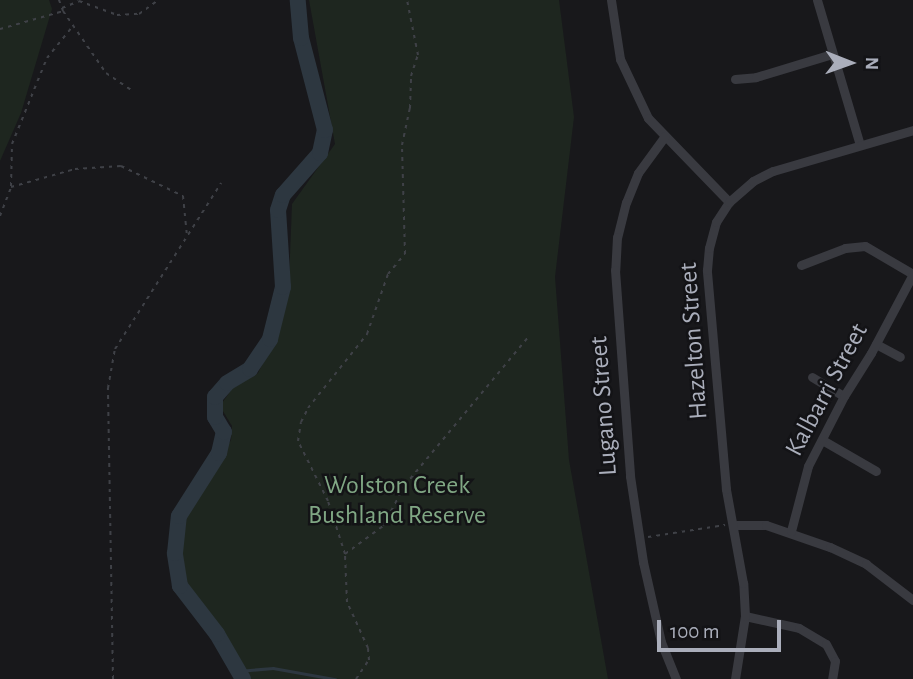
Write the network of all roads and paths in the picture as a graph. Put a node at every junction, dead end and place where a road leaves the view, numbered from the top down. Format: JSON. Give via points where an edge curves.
{"nodes":[{"id":1,"x":59,"y":0,"type":"edge"},
{"id":2,"x":158,"y":0,"type":"edge"},
{"id":3,"x":407,"y":0,"type":"edge"},
{"id":4,"x":611,"y":0,"type":"edge"},
{"id":5,"x":817,"y":0,"type":"edge"},
{"id":6,"x":63,"y":9,"type":"junction"},
{"id":7,"x":72,"y":27,"type":"junction"},
{"id":8,"x":0,"y":29,"type":"edge"},
{"id":9,"x":832,"y":54,"type":"junction"},
{"id":10,"x":735,"y":79,"type":"dead end"},
{"id":11,"x":133,"y":91,"type":"dead end"},
{"id":12,"x":913,"y":130,"type":"edge"},
{"id":13,"x":664,"y":136,"type":"junction"},
{"id":14,"x":860,"y":145,"type":"junction"},
{"id":15,"x":220,"y":183,"type":"dead end"},
{"id":16,"x":11,"y":187,"type":"junction"},
{"id":17,"x":729,"y":202,"type":"junction"},
{"id":18,"x":0,"y":216,"type":"edge"},
{"id":19,"x":187,"y":237,"type":"junction"},
{"id":20,"x":801,"y":265,"type":"dead end"},
{"id":21,"x":913,"y":274,"type":"edge"},
{"id":22,"x":530,"y":335,"type":"dead end"},
{"id":23,"x":876,"y":344,"type":"junction"},
{"id":24,"x":900,"y":357,"type":"dead end"},
{"id":25,"x":812,"y":377,"type":"dead end"},
{"id":26,"x":844,"y":396,"type":"junction"},
{"id":27,"x":824,"y":440,"type":"junction"},
{"id":28,"x":876,"y":471,"type":"dead end"},
{"id":29,"x":733,"y":526,"type":"junction"},
{"id":30,"x":791,"y":531,"type":"junction"},
{"id":31,"x":639,"y":534,"type":"junction"},
{"id":32,"x":345,"y":554,"type":"junction"},
{"id":33,"x":911,"y":592,"type":"edge"},
{"id":34,"x":745,"y":616,"type":"junction"},
{"id":35,"x":113,"y":679,"type":"edge"},
{"id":36,"x":356,"y":679,"type":"edge"},
{"id":37,"x":676,"y":679,"type":"edge"},
{"id":38,"x":735,"y":679,"type":"edge"},
{"id":39,"x":832,"y":679,"type":"edge"}],
"edges":[{"from":1,"to":6,"type":"path"},
{"from":2,"to":6,"type":"path","via":[[139,14],[117,15],[79,1]]},
{"from":3,"to":32,"type":"path","via":[[418,55],[402,145],[405,254],[388,274],[367,334],[308,408],[298,441],[328,501]]},
{"from":4,"to":13,"type":"street","via":[[620,59],[648,118]]},
{"from":5,"to":9,"type":"street"},
{"from":6,"to":7,"type":"path"},
{"from":6,"to":8,"type":"path"},
{"from":7,"to":11,"type":"path","via":[[106,73]]},
{"from":7,"to":16,"type":"path","via":[[47,58],[12,144]]},
{"from":9,"to":10,"type":"street"},
{"from":9,"to":14,"type":"street"},
{"from":12,"to":14,"type":"street","name":"Hazelton Street"},
{"from":13,"to":17,"type":"street"},
{"from":13,"to":31,"type":"street","name":"Lugano Street","via":[[638,173],[617,237],[615,270],[629,463]]},
{"from":14,"to":17,"type":"street","name":"Hazelton Street","via":[[752,181]]},
{"from":15,"to":19,"type":"path"},
{"from":16,"to":18,"type":"path"},
{"from":16,"to":19,"type":"path","via":[[75,169],[121,166],[183,196]]},
{"from":17,"to":29,"type":"street","name":"Hazelton Street","via":[[716,222],[707,271]]},
{"from":19,"to":35,"type":"path","via":[[115,349],[108,388]]},
{"from":20,"to":21,"type":"street","via":[[845,248],[865,246]]},
{"from":21,"to":23,"type":"street","name":"Kalbarri Street"},
{"from":22,"to":32,"type":"path","via":[[405,485],[383,526]]},
{"from":23,"to":24,"type":"street"},
{"from":23,"to":26,"type":"street","name":"Kalbarri Street"},
{"from":25,"to":26,"type":"street"},
{"from":26,"to":27,"type":"street","name":"Kalbarri Street"},
{"from":27,"to":28,"type":"street"},
{"from":27,"to":30,"type":"street","name":"Kalbarri Street","via":[[808,466]]},
{"from":29,"to":30,"type":"street","via":[[766,525]]},
{"from":29,"to":31,"type":"path","via":[[649,538]]},
{"from":29,"to":34,"type":"street","name":"Hazelton Street"},
{"from":30,"to":33,"type":"street","via":[[866,564]]},
{"from":31,"to":37,"type":"street","name":"Lugano Street","via":[[661,642]]},
{"from":32,"to":36,"type":"path","via":[[348,601],[369,660]]},
{"from":34,"to":38,"type":"street","name":"Hazelton Street"},
{"from":34,"to":39,"type":"street","via":[[799,628],[826,644],[835,661]]}]}
